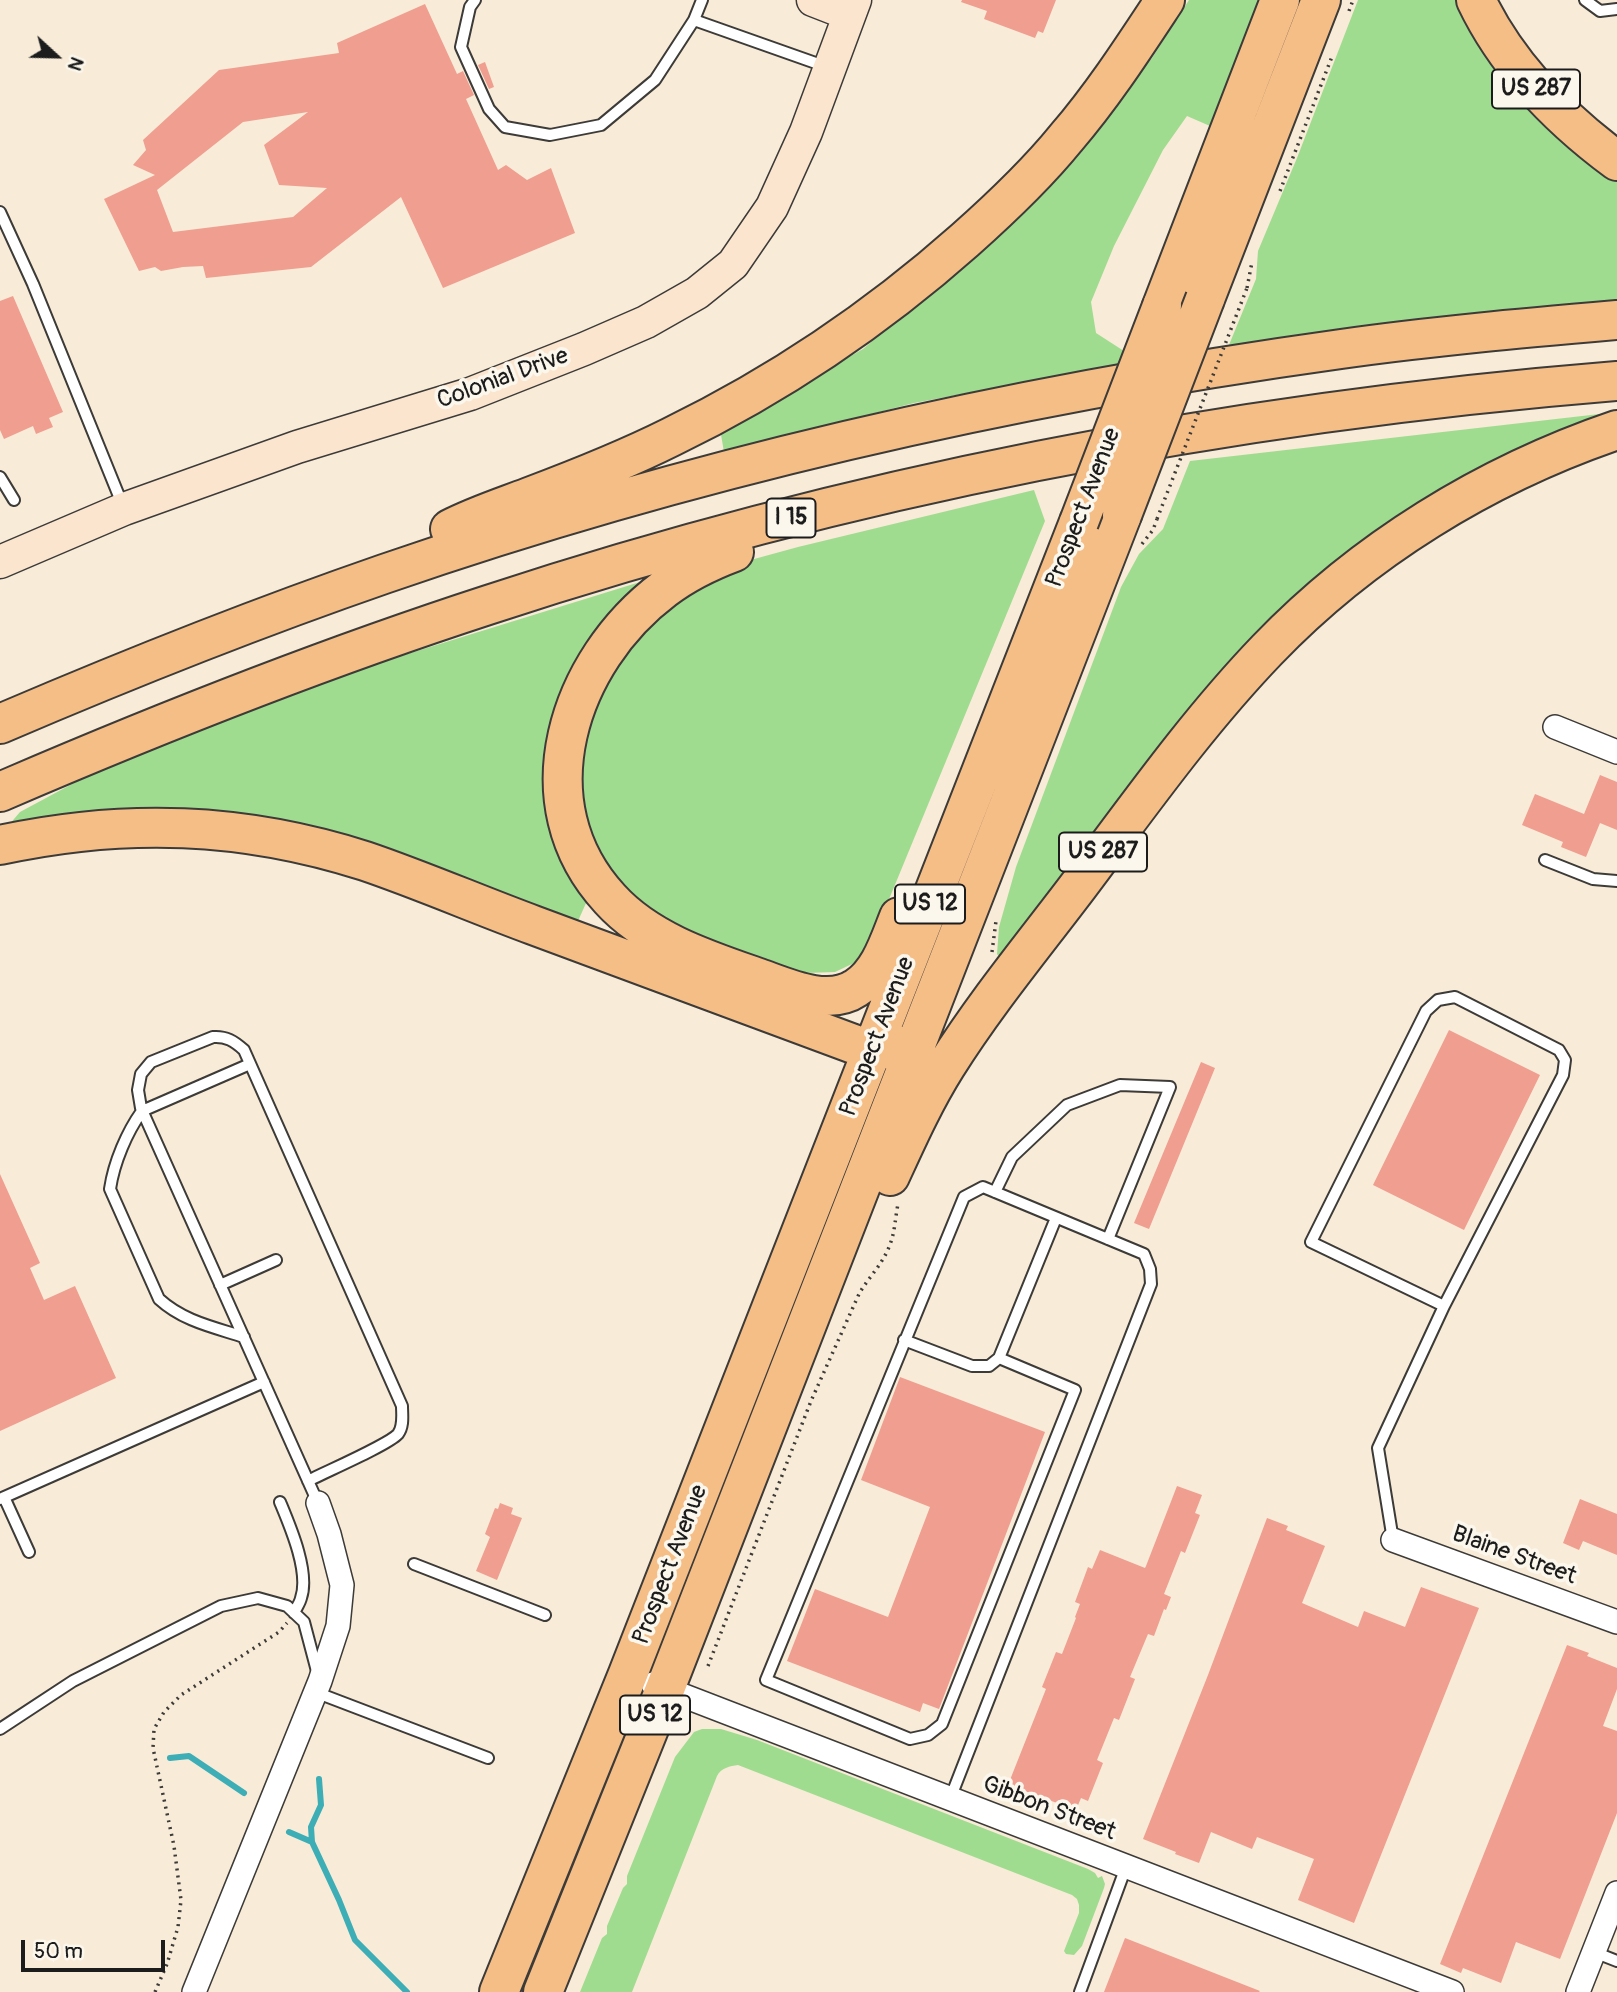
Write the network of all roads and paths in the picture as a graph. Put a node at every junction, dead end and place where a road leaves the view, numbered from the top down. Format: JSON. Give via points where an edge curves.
{"nodes":[{"id":1,"x":475,"y":0,"type":"edge"},
{"id":2,"x":702,"y":0,"type":"edge"},
{"id":3,"x":813,"y":0,"type":"edge"},
{"id":4,"x":1165,"y":0,"type":"edge"},
{"id":5,"x":1180,"y":0,"type":"edge"},
{"id":6,"x":1280,"y":0,"type":"edge"},
{"id":7,"x":1321,"y":0,"type":"edge"},
{"id":8,"x":1476,"y":0,"type":"edge"},
{"id":9,"x":1585,"y":0,"type":"edge"},
{"id":10,"x":852,"y":7,"type":"edge"},
{"id":11,"x":1617,"y":9,"type":"edge"},
{"id":12,"x":694,"y":20,"type":"junction"},
{"id":13,"x":830,"y":68,"type":"junction"},
{"id":14,"x":1066,"y":138,"type":"junction"},
{"id":15,"x":1617,"y":161,"type":"edge"},
{"id":16,"x":0,"y":212,"type":"edge"},
{"id":17,"x":1247,"y":288,"type":"dead end"},
{"id":18,"x":1617,"y":320,"type":"edge"},
{"id":19,"x":1617,"y":382,"type":"edge"},
{"id":20,"x":1617,"y":430,"type":"edge"},
{"id":21,"x":967,"y":476,"type":"junction"},
{"id":22,"x":0,"y":477,"type":"edge"},
{"id":23,"x":14,"y":500,"type":"dead end"},
{"id":24,"x":124,"y":509,"type":"junction"},
{"id":25,"x":1139,"y":517,"type":"junction"},
{"id":26,"x":0,"y":562,"type":"edge"},
{"id":27,"x":387,"y":573,"type":"junction"},
{"id":28,"x":1043,"y":612,"type":"junction"},
{"id":29,"x":0,"y":724,"type":"edge"},
{"id":30,"x":1555,"y":727,"type":"dead end"},
{"id":31,"x":1617,"y":752,"type":"edge"},
{"id":32,"x":0,"y":792,"type":"edge"},
{"id":33,"x":0,"y":845,"type":"edge"},
{"id":34,"x":1545,"y":860,"type":"dead end"},
{"id":35,"x":1617,"y":881,"type":"edge"},
{"id":36,"x":929,"y":1010,"type":"junction"},
{"id":37,"x":873,"y":1049,"type":"junction"},
{"id":38,"x":250,"y":1064,"type":"junction"},
{"id":39,"x":142,"y":1111,"type":"junction"},
{"id":40,"x":995,"y":1192,"type":"junction"},
{"id":41,"x":900,"y":1198,"type":"dead end"},
{"id":42,"x":1056,"y":1218,"type":"junction"},
{"id":43,"x":1108,"y":1239,"type":"junction"},
{"id":44,"x":275,"y":1260,"type":"dead end"},
{"id":45,"x":220,"y":1285,"type":"junction"},
{"id":46,"x":1444,"y":1306,"type":"junction"},
{"id":47,"x":244,"y":1337,"type":"junction"},
{"id":48,"x":904,"y":1340,"type":"junction"},
{"id":49,"x":999,"y":1358,"type":"junction"},
{"id":50,"x":264,"y":1381,"type":"junction"},
{"id":51,"x":764,"y":1436,"type":"junction"},
{"id":52,"x":308,"y":1481,"type":"junction"},
{"id":53,"x":2,"y":1498,"type":"edge"},
{"id":54,"x":280,"y":1502,"type":"dead end"},
{"id":55,"x":318,"y":1503,"type":"joint"},
{"id":56,"x":1393,"y":1540,"type":"joint"},
{"id":57,"x":29,"y":1552,"type":"dead end"},
{"id":58,"x":414,"y":1563,"type":"dead end"},
{"id":59,"x":294,"y":1612,"type":"junction"},
{"id":60,"x":545,"y":1615,"type":"dead end"},
{"id":61,"x":1617,"y":1622,"type":"edge"},
{"id":62,"x":708,"y":1666,"type":"dead end"},
{"id":63,"x":628,"y":1674,"type":"junction"},
{"id":64,"x":317,"y":1686,"type":"junction"},
{"id":65,"x":666,"y":1689,"type":"junction"},
{"id":66,"x":0,"y":1729,"type":"edge"},
{"id":67,"x":488,"y":1758,"type":"dead end"},
{"id":68,"x":950,"y":1799,"type":"junction"},
{"id":69,"x":1126,"y":1867,"type":"junction"},
{"id":70,"x":1617,"y":1892,"type":"edge"},
{"id":71,"x":1594,"y":1952,"type":"junction"},
{"id":72,"x":1617,"y":1961,"type":"edge"},
{"id":73,"x":1440,"y":1990,"type":"edge"},
{"id":74,"x":155,"y":1992,"type":"edge"},
{"id":75,"x":194,"y":1992,"type":"edge"},
{"id":76,"x":499,"y":1992,"type":"edge"},
{"id":77,"x":543,"y":1992,"type":"edge"},
{"id":78,"x":1080,"y":1992,"type":"edge"},
{"id":79,"x":1578,"y":1992,"type":"edge"}],
"edges":[{"from":1,"to":12,"type":"lane","via":[[461,47],[488,109],[505,127],[550,135],[601,125],[655,80]]},
{"from":2,"to":12,"type":"lane"},
{"from":3,"to":10,"type":"main road"},
{"from":4,"to":14,"type":"highway"},
{"from":5,"to":14,"type":"highway","via":[[1116,87]]},
{"from":6,"to":28,"type":"highway","name":"Prospect Avenue","bridge":true},
{"from":7,"to":25,"type":"highway","name":"Prospect Avenue","bridge":true,"via":[[1205,299]]},
{"from":8,"to":15,"type":"highway","number":"US 287","via":[[1497,40],[1523,74]]},
{"from":9,"to":11,"type":"lane","via":[[1600,11]]},
{"from":10,"to":13,"type":"main road","name":"Colonial Drive"},
{"from":12,"to":13,"type":"lane"},
{"from":13,"to":24,"type":"main road","name":"Colonial Drive","via":[[772,207],[733,264],[697,293],[646,322],[470,394],[297,447]]},
{"from":14,"to":27,"type":"highway","via":[[947,257],[813,358],[670,438],[453,527]]},
{"from":16,"to":24,"type":"lane"},
{"from":17,"to":25,"type":"path","bridge":true},
{"from":18,"to":27,"type":"highway","number":"I 15","via":[[1307,354],[928,422],[644,494]]},
{"from":19,"to":21,"type":"highway","number":"I 15","via":[[1301,416]]},
{"from":20,"to":51,"type":"highway","number":"US 287","via":[[1504,477],[1404,536],[1349,575],[1292,625],[1224,698],[974,1024],[946,1067],[904,1145],[815,1344]]},
{"from":21,"to":28,"type":"highway","via":[[726,555],[680,578],[643,607],[592,673],[566,740],[562,791],[581,859],[611,901],[671,943],[817,995],[855,989],[884,954],[970,740]]},
{"from":21,"to":32,"type":"highway","number":"I 15","via":[[739,532],[492,604],[226,698]]},
{"from":22,"to":23,"type":"lane"},
{"from":24,"to":26,"type":"main road","name":"Colonial Drive"},
{"from":25,"to":36,"type":"highway","name":"Prospect Avenue"},
{"from":27,"to":29,"type":"highway","number":"I 15","via":[[244,625]]},
{"from":28,"to":37,"type":"highway","name":"Prospect Avenue","number":"US 12"},
{"from":30,"to":31,"type":"street"},
{"from":33,"to":37,"type":"highway","via":[[88,830],[162,827],[234,831],[297,843],[393,871]]},
{"from":34,"to":35,"type":"lane","via":[[1592,879]]},
{"from":36,"to":37,"type":"highway","via":[[905,1040],[890,1048]]},
{"from":36,"to":51,"type":"highway","name":"Prospect Avenue","number":"US 12"},
{"from":37,"to":63,"type":"highway","name":"Prospect Avenue","number":"US 12"},
{"from":38,"to":39,"type":"lane"},
{"from":38,"to":39,"type":"lane","via":[[244,1050],[222,1036],[151,1062],[141,1074],[138,1090]]},
{"from":38,"to":52,"type":"lane","via":[[402,1406],[398,1434]]},
{"from":39,"to":45,"type":"lane"},
{"from":39,"to":47,"type":"lane","via":[[113,1172],[110,1189],[159,1299],[182,1316]]},
{"from":40,"to":42,"type":"lane"},
{"from":40,"to":43,"type":"lane","via":[[1012,1157],[1067,1105],[1120,1086],[1170,1087]]},
{"from":40,"to":48,"type":"lane","via":[[983,1187],[964,1197]]},
{"from":41,"to":62,"type":"path","via":[[889,1248],[859,1294],[811,1401]]},
{"from":42,"to":43,"type":"lane"},
{"from":42,"to":49,"type":"lane"},
{"from":43,"to":68,"type":"lane","via":[[1144,1254],[1151,1284]]},
{"from":44,"to":45,"type":"lane"},
{"from":45,"to":47,"type":"lane"},
{"from":46,"to":46,"type":"lane","via":[[1311,1242],[1426,1011],[1438,1000],[1455,997],[1559,1050],[1565,1060],[1563,1075]]},
{"from":46,"to":56,"type":"lane","via":[[1378,1448]]},
{"from":47,"to":50,"type":"lane"},
{"from":48,"to":49,"type":"lane","via":[[972,1366],[989,1366]]},
{"from":48,"to":49,"type":"lane","via":[[765,1680],[910,1740],[928,1735],[942,1724],[1075,1390]]},
{"from":50,"to":52,"type":"lane"},
{"from":50,"to":53,"type":"lane"},
{"from":51,"to":65,"type":"highway","name":"Prospect Avenue","number":"US 12"},
{"from":52,"to":55,"type":"lane"},
{"from":53,"to":57,"type":"lane"},
{"from":54,"to":59,"type":"lane","via":[[302,1568],[303,1596]]},
{"from":55,"to":64,"type":"street","via":[[342,1585],[338,1626]]},
{"from":56,"to":61,"type":"street","name":"Blaine Street"},
{"from":58,"to":60,"type":"lane"},
{"from":59,"to":64,"type":"lane","via":[[304,1622]]},
{"from":59,"to":66,"type":"lane","via":[[258,1598],[222,1606],[73,1681]]},
{"from":59,"to":74,"type":"path","via":[[279,1632],[181,1695],[154,1729],[153,1748],[181,1900],[178,1927]]},
{"from":63,"to":65,"type":"street","name":"Gibbon Street"},
{"from":63,"to":76,"type":"highway","name":"Prospect Avenue","number":"US 12"},
{"from":64,"to":67,"type":"lane"},
{"from":64,"to":75,"type":"street"},
{"from":65,"to":68,"type":"street","name":"Gibbon Street"},
{"from":65,"to":77,"type":"highway","name":"Prospect Avenue","number":"US 12"},
{"from":68,"to":69,"type":"street","name":"Gibbon Street"},
{"from":69,"to":73,"type":"street","name":"Gibbon Street"},
{"from":69,"to":78,"type":"lane"},
{"from":70,"to":71,"type":"street"},
{"from":71,"to":72,"type":"lane"},
{"from":71,"to":79,"type":"street"}]}
